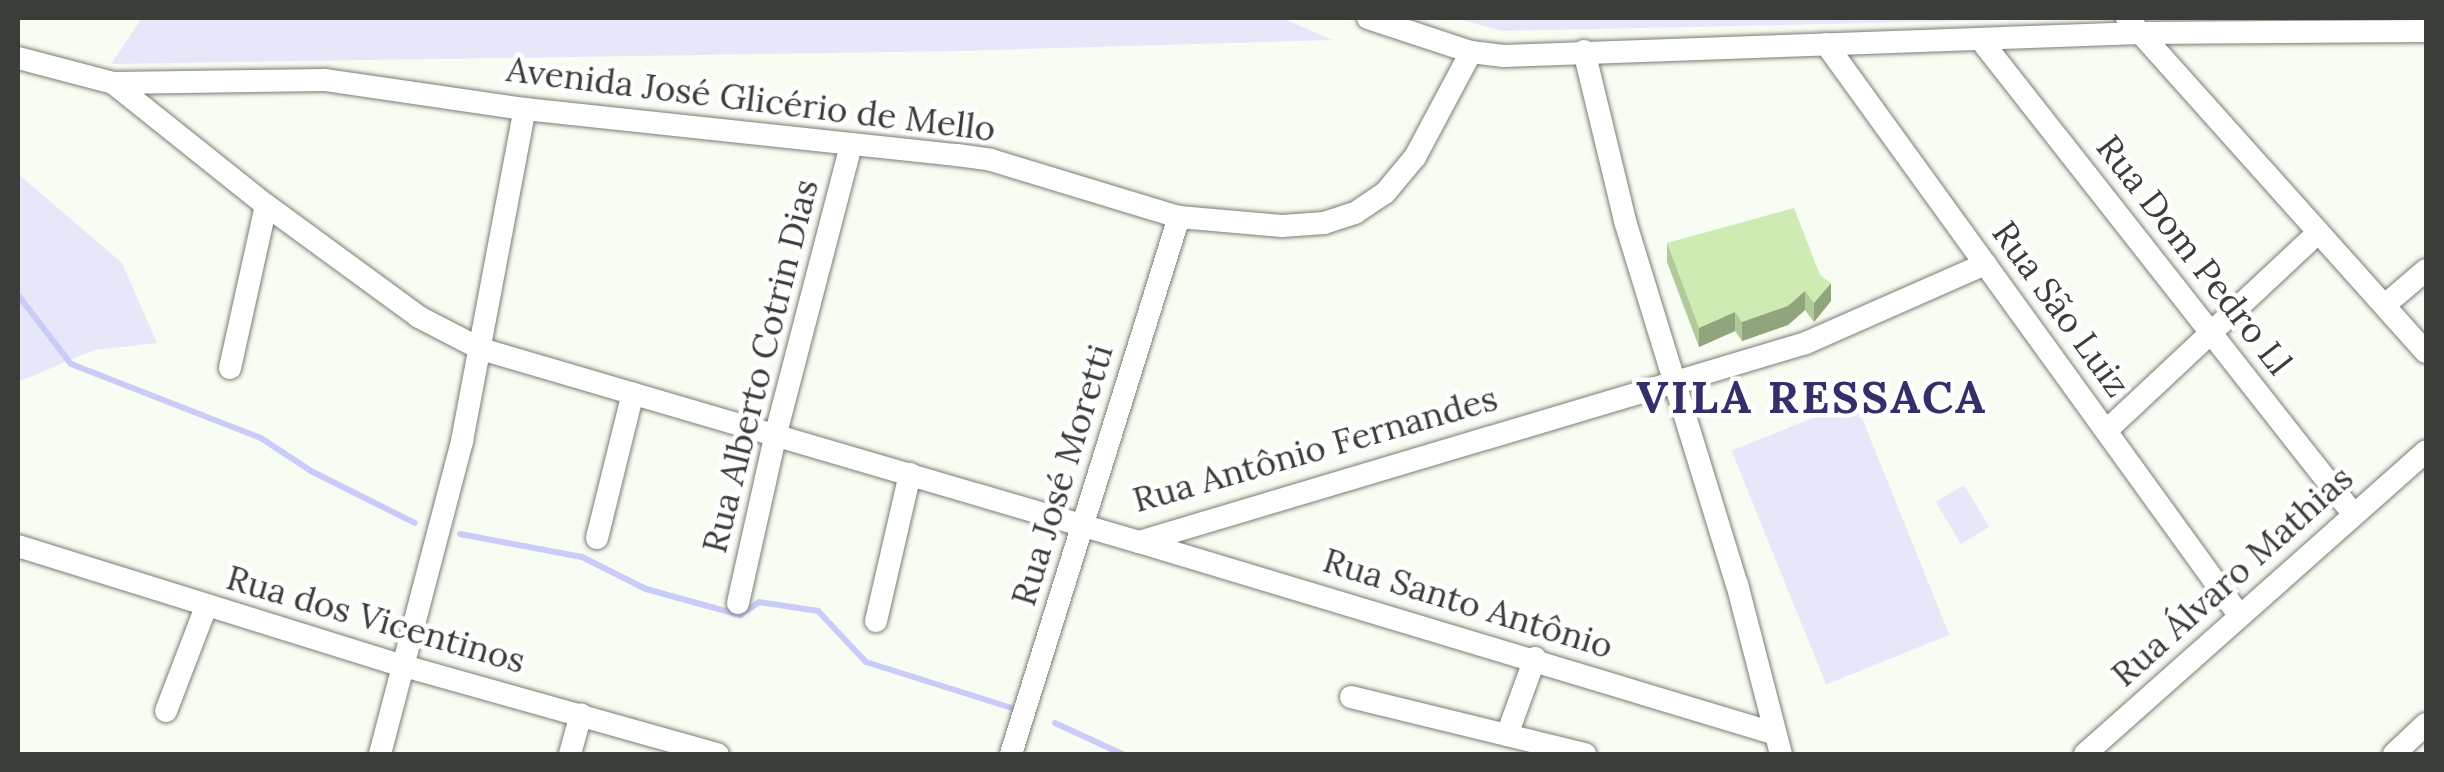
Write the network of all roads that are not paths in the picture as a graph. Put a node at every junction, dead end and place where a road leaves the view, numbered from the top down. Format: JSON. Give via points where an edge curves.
{"nodes":[{"id":1,"x":1368,"y":18,"type":"edge"},
{"id":2,"x":2134,"y":25,"type":"edge"},
{"id":3,"x":2426,"y":32,"type":"edge"},
{"id":4,"x":1980,"y":39,"type":"junction"},
{"id":5,"x":1826,"y":44,"type":"junction"},
{"id":6,"x":1584,"y":50,"type":"junction"},
{"id":7,"x":1472,"y":52,"type":"junction"},
{"id":8,"x":18,"y":58,"type":"edge"},
{"id":9,"x":114,"y":82,"type":"junction"},
{"id":10,"x":525,"y":108,"type":"junction"},
{"id":11,"x":852,"y":146,"type":"junction"},
{"id":12,"x":266,"y":205,"type":"junction"},
{"id":13,"x":1180,"y":217,"type":"junction"},
{"id":14,"x":2319,"y":232,"type":"junction"},
{"id":15,"x":1985,"y":264,"type":"junction"},
{"id":16,"x":2426,"y":270,"type":"edge"},
{"id":17,"x":2384,"y":305,"type":"junction"},
{"id":18,"x":2210,"y":332,"type":"junction"},
{"id":19,"x":481,"y":350,"type":"junction"},
{"id":20,"x":2426,"y":352,"type":"edge"},
{"id":21,"x":230,"y":368,"type":"dead end"},
{"id":22,"x":1675,"y":383,"type":"junction"},
{"id":23,"x":633,"y":394,"type":"junction"},
{"id":24,"x":2106,"y":431,"type":"junction"},
{"id":25,"x":775,"y":436,"type":"junction"},
{"id":26,"x":2426,"y":450,"type":"edge"},
{"id":27,"x":910,"y":474,"type":"junction"},
{"id":28,"x":2354,"y":514,"type":"junction"},
{"id":29,"x":1082,"y":526,"type":"junction"},
{"id":30,"x":597,"y":538,"type":"dead end"},
{"id":31,"x":1140,"y":542,"type":"junction"},
{"id":32,"x":18,"y":546,"type":"edge"},
{"id":33,"x":738,"y":603,"type":"dead end"},
{"id":34,"x":206,"y":606,"type":"junction"},
{"id":35,"x":2239,"y":614,"type":"junction"},
{"id":36,"x":876,"y":621,"type":"dead end"},
{"id":37,"x":1536,"y":658,"type":"junction"},
{"id":38,"x":404,"y":666,"type":"junction"},
{"id":39,"x":1351,"y":697,"type":"dead end"},
{"id":40,"x":166,"y":710,"type":"dead end"},
{"id":41,"x":581,"y":714,"type":"junction"},
{"id":42,"x":2426,"y":724,"type":"edge"},
{"id":43,"x":1506,"y":735,"type":"junction"},
{"id":44,"x":1778,"y":744,"type":"edge"},
{"id":45,"x":380,"y":754,"type":"edge"},
{"id":46,"x":570,"y":754,"type":"edge"},
{"id":47,"x":718,"y":754,"type":"edge"},
{"id":48,"x":1011,"y":754,"type":"edge"},
{"id":49,"x":1585,"y":754,"type":"edge"},
{"id":50,"x":2086,"y":754,"type":"edge"},
{"id":51,"x":2394,"y":754,"type":"edge"}],
"edges":[{"from":1,"to":7,"type":"street"},
{"from":2,"to":3,"type":"street"},
{"from":2,"to":4,"type":"street"},
{"from":2,"to":14,"type":"street"},
{"from":4,"to":5,"type":"street"},
{"from":4,"to":18,"type":"street","name":"Rua Dom Pedro Ll"},
{"from":5,"to":6,"type":"street"},
{"from":5,"to":15,"type":"street","name":"Rua São Luiz"},
{"from":6,"to":7,"type":"street"},
{"from":6,"to":22,"type":"street","via":[[1625,221]]},
{"from":7,"to":13,"type":"street","name":"Avenida José Glicério de Mello","via":[[1415,157],[1385,192],[1355,213],[1282,226]]},
{"from":8,"to":9,"type":"street"},
{"from":9,"to":10,"type":"street","name":"Avenida José Glicério de Mello","via":[[324,80]]},
{"from":9,"to":12,"type":"street","name":"Rua Antônio Fernandes"},
{"from":10,"to":11,"type":"street","name":"Avenida José Glicério de Mello"},
{"from":10,"to":19,"type":"street"},
{"from":11,"to":13,"type":"street","name":"Avenida José Glicério de Mello","via":[[991,160]]},
{"from":11,"to":25,"type":"street","name":"Rua Alberto Cotrin Dias"},
{"from":12,"to":19,"type":"street","name":"Rua Antônio Fernandes","via":[[418,317]]},
{"from":12,"to":21,"type":"street"},
{"from":13,"to":29,"type":"street","name":"Rua José Moretti"},
{"from":14,"to":17,"type":"street"},
{"from":14,"to":18,"type":"street"},
{"from":15,"to":22,"type":"street","name":"Rua Antônio Fernandes","via":[[1832,334]]},
{"from":15,"to":24,"type":"street","name":"Rua São Luiz"},
{"from":16,"to":17,"type":"street"},
{"from":17,"to":20,"type":"street"},
{"from":18,"to":24,"type":"street"},
{"from":18,"to":28,"type":"street","name":"Rua Dom Pedro Ll"},
{"from":19,"to":23,"type":"street","name":"Rua Antônio Fernandes"},
{"from":19,"to":38,"type":"street"},
{"from":22,"to":31,"type":"street","name":"Rua Antônio Fernandes"},
{"from":22,"to":44,"type":"street"},
{"from":23,"to":25,"type":"street","name":"Rua Antônio Fernandes"},
{"from":23,"to":30,"type":"street"},
{"from":24,"to":35,"type":"street","name":"Rua São Luiz"},
{"from":25,"to":27,"type":"street","name":"Rua Antônio Fernandes"},
{"from":25,"to":33,"type":"street","name":"Rua Alberto Cotrin Dias"},
{"from":26,"to":28,"type":"street","name":"Rua Álvaro Mathias"},
{"from":27,"to":29,"type":"street","name":"Rua Antônio Fernandes"},
{"from":27,"to":36,"type":"street"},
{"from":28,"to":35,"type":"street","name":"Rua Álvaro Mathias"},
{"from":29,"to":31,"type":"street","name":"Rua Antônio Fernandes"},
{"from":29,"to":48,"type":"street","name":"Rua José Moretti"},
{"from":31,"to":37,"type":"street","name":"Rua Santo Antônio"},
{"from":32,"to":34,"type":"street","name":"Rua dos Vicentinos"},
{"from":34,"to":38,"type":"street","name":"Rua dos Vicentinos"},
{"from":34,"to":40,"type":"street"},
{"from":35,"to":50,"type":"street","name":"Rua Álvaro Mathias"},
{"from":37,"to":43,"type":"street"},
{"from":37,"to":44,"type":"street","name":"Rua Santo Antônio"},
{"from":38,"to":41,"type":"street","name":"Rua dos Vicentinos"},
{"from":38,"to":45,"type":"street"},
{"from":39,"to":43,"type":"street"},
{"from":41,"to":46,"type":"street"},
{"from":41,"to":47,"type":"street","name":"Rua dos Vicentinos"},
{"from":42,"to":51,"type":"street"},
{"from":43,"to":49,"type":"street"}]}
